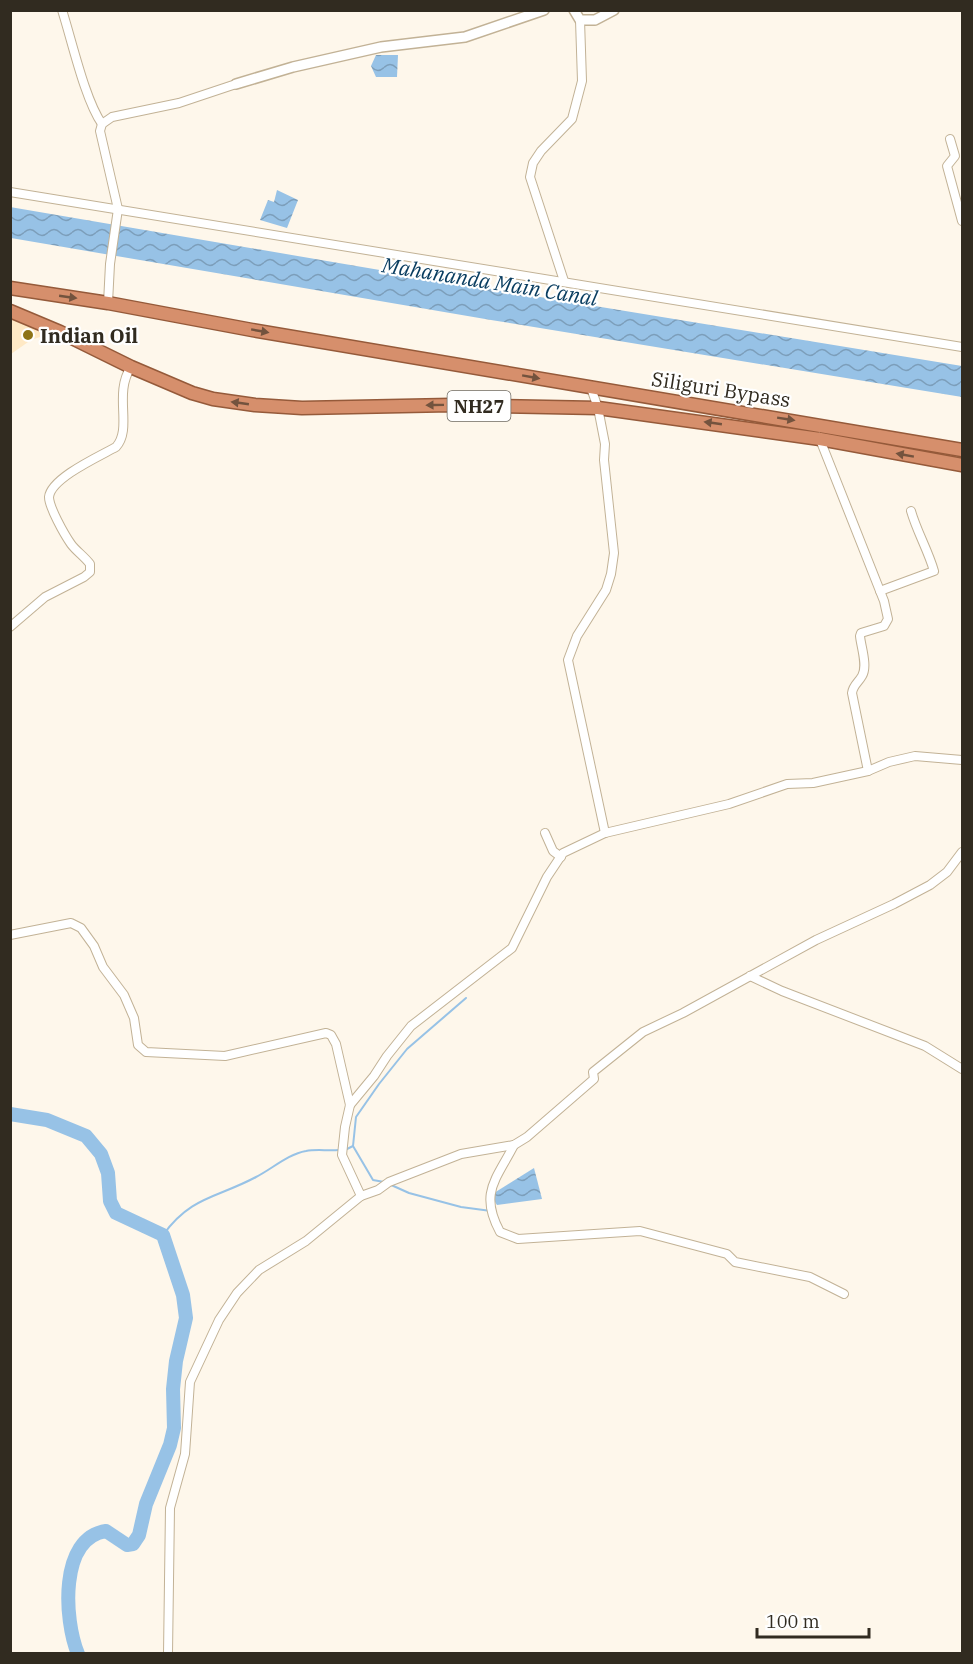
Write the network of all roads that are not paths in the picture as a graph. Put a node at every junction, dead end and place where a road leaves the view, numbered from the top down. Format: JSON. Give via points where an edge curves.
{"nodes":[{"id":1,"x":62,"y":10,"type":"edge"},
{"id":2,"x":544,"y":10,"type":"edge"},
{"id":3,"x":574,"y":10,"type":"edge"},
{"id":4,"x":614,"y":10,"type":"edge"},
{"id":5,"x":580,"y":20,"type":"junction"},
{"id":6,"x":236,"y":84,"type":"joint"},
{"id":7,"x":102,"y":124,"type":"junction"},
{"id":8,"x":950,"y":140,"type":"dead end"},
{"id":9,"x":10,"y":192,"type":"edge"},
{"id":10,"x":118,"y":209,"type":"junction"},
{"id":11,"x":963,"y":220,"type":"edge"},
{"id":12,"x":564,"y":281,"type":"junction"},
{"id":13,"x":10,"y":288,"type":"edge"},
{"id":14,"x":108,"y":303,"type":"junction"},
{"id":15,"x":10,"y":311,"type":"edge"},
{"id":16,"x":963,"y":347,"type":"edge"},
{"id":17,"x":131,"y":367,"type":"junction"},
{"id":18,"x":591,"y":388,"type":"junction"},
{"id":19,"x":598,"y":408,"type":"junction"},
{"id":20,"x":816,"y":424,"type":"junction"},
{"id":21,"x":820,"y":439,"type":"junction"},
{"id":22,"x":963,"y":450,"type":"edge"},
{"id":23,"x":963,"y":465,"type":"edge"},
{"id":24,"x":911,"y":511,"type":"dead end"},
{"id":25,"x":880,"y":591,"type":"junction"},
{"id":26,"x":10,"y":627,"type":"edge"},
{"id":27,"x":963,"y":760,"type":"edge"},
{"id":28,"x":868,"y":771,"type":"junction"},
{"id":29,"x":545,"y":833,"type":"dead end"},
{"id":30,"x":605,"y":833,"type":"junction"},
{"id":31,"x":963,"y":852,"type":"edge"},
{"id":32,"x":561,"y":857,"type":"junction"},
{"id":33,"x":10,"y":935,"type":"edge"},
{"id":34,"x":750,"y":976,"type":"junction"},
{"id":35,"x":963,"y":1069,"type":"edge"},
{"id":36,"x":350,"y":1105,"type":"junction"},
{"id":37,"x":514,"y":1145,"type":"junction"},
{"id":38,"x":361,"y":1196,"type":"junction"},
{"id":39,"x":844,"y":1294,"type":"dead end"},
{"id":40,"x":168,"y":1653,"type":"edge"}],
"edges":[{"from":1,"to":7,"type":"street"},
{"from":2,"to":6,"type":"street","via":[[465,38],[381,47]]},
{"from":3,"to":5,"type":"street"},
{"from":4,"to":5,"type":"street","via":[[595,20]]},
{"from":5,"to":12,"type":"street","via":[[582,81],[572,119],[532,163],[530,177]]},
{"from":6,"to":7,"type":"street","via":[[179,103],[112,117]]},
{"from":7,"to":10,"type":"street","via":[[100,131]]},
{"from":8,"to":11,"type":"street","via":[[955,156],[947,166]]},
{"from":9,"to":10,"type":"street"},
{"from":10,"to":12,"type":"street"},
{"from":10,"to":14,"type":"street"},
{"from":12,"to":16,"type":"street"},
{"from":13,"to":14,"type":"highway","number":"NH27","one_way":true},
{"from":14,"to":18,"type":"highway","name":"Siliguri Bypass","number":"NH27","one_way":true},
{"from":15,"to":17,"type":"highway","number":"NH27"},
{"from":19,"to":17,"type":"highway","number":"NH27","one_way":true,"via":[[255,405],[192,393]]},
{"from":17,"to":26,"type":"street","via":[[123,386],[120,443],[63,477],[49,495],[72,545],[90,564],[90,572],[45,597]]},
{"from":18,"to":19,"type":"street"},
{"from":18,"to":20,"type":"highway","name":"Siliguri Bypass","number":"NH27","one_way":true},
{"from":21,"to":19,"type":"highway","number":"NH27","one_way":true},
{"from":19,"to":30,"type":"street","via":[[614,553],[606,590],[577,636],[568,660]]},
{"from":20,"to":21,"type":"street"},
{"from":20,"to":22,"type":"highway","name":"Siliguri Bypass","number":"NH27"},
{"from":23,"to":21,"type":"highway","number":"NH27","one_way":true},
{"from":21,"to":25,"type":"street"},
{"from":24,"to":25,"type":"street","via":[[934,570]]},
{"from":25,"to":28,"type":"street","via":[[888,619],[884,626],[861,633],[863,675],[852,693]]},
{"from":27,"to":28,"type":"street","via":[[915,756]]},
{"from":28,"to":30,"type":"street","via":[[813,783],[788,784],[729,804]]},
{"from":29,"to":32,"type":"street"},
{"from":30,"to":32,"type":"street"},
{"from":31,"to":34,"type":"street","via":[[930,885]]},
{"from":32,"to":36,"type":"street","via":[[512,948],[411,1026]]},
{"from":33,"to":36,"type":"street","via":[[71,923],[81,928],[124,995],[134,1018],[138,1045],[146,1052],[225,1056],[331,1035]]},
{"from":34,"to":35,"type":"street","via":[[925,1046]]},
{"from":34,"to":37,"type":"street","via":[[643,1032],[592,1072],[594,1079]]},
{"from":36,"to":38,"type":"street","via":[[342,1155]]},
{"from":37,"to":38,"type":"street","via":[[461,1154]]},
{"from":37,"to":39,"type":"street","via":[[489,1193],[492,1217],[500,1232],[518,1239],[640,1232],[727,1254],[735,1262],[810,1277]]},
{"from":38,"to":40,"type":"street","via":[[306,1241],[259,1270],[237,1293],[219,1320],[190,1382],[185,1455],[170,1508]]}]}
